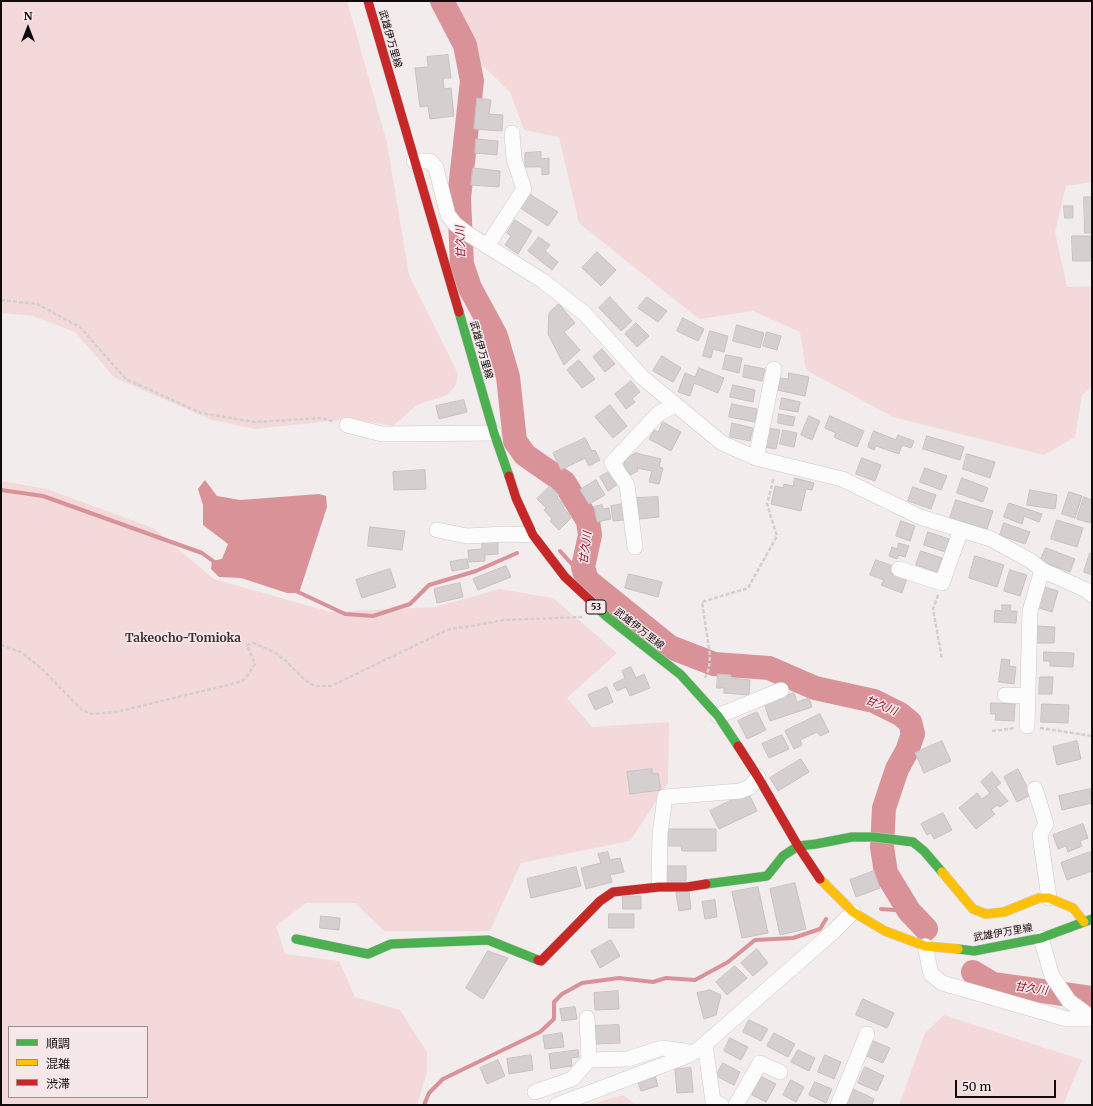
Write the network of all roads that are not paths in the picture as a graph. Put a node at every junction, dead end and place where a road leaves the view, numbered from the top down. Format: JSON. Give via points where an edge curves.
{"nodes":[{"id":1,"x":368,"y":1,"type":"edge"},
{"id":2,"x":512,"y":133,"type":"dead end"},
{"id":3,"x":414,"y":161,"type":"junction"},
{"id":4,"x":487,"y":246,"type":"junction"},
{"id":5,"x":774,"y":369,"type":"dead end"},
{"id":6,"x":675,"y":405,"type":"junction"},
{"id":7,"x":347,"y":425,"type":"road end"},
{"id":8,"x":494,"y":433,"type":"junction"},
{"id":9,"x":756,"y":458,"type":"junction"},
{"id":10,"x":437,"y":530,"type":"dead end"},
{"id":11,"x":961,"y":530,"type":"junction"},
{"id":12,"x":533,"y":535,"type":"junction"},
{"id":13,"x":635,"y":547,"type":"dead end"},
{"id":14,"x":899,"y":569,"type":"dead end"},
{"id":15,"x":1042,"y":570,"type":"junction"},
{"id":16,"x":1092,"y":595,"type":"edge"},
{"id":17,"x":781,"y":690,"type":"dead end"},
{"id":18,"x":1005,"y":695,"type":"dead end"},
{"id":19,"x":1028,"y":696,"type":"junction"},
{"id":20,"x":718,"y":716,"type":"junction"},
{"id":21,"x":1027,"y":726,"type":"road end"},
{"id":22,"x":758,"y":777,"type":"junction"},
{"id":23,"x":1035,"y":788,"type":"dead end"},
{"id":24,"x":798,"y":846,"type":"junction"},
{"id":25,"x":659,"y":882,"type":"dead end"},
{"id":26,"x":1049,"y":898,"type":"junction"},
{"id":27,"x":853,"y":912,"type":"junction"},
{"id":28,"x":1088,"y":920,"type":"edge"},
{"id":29,"x":1041,"y":938,"type":"junction"},
{"id":30,"x":296,"y":939,"type":"dead end"},
{"id":31,"x":925,"y":946,"type":"junction"},
{"id":32,"x":587,"y":1018,"type":"dead end"},
{"id":33,"x":1092,"y":1019,"type":"edge"},
{"id":34,"x":868,"y":1034,"type":"dead end"},
{"id":35,"x":705,"y":1044,"type":"junction"},
{"id":36,"x":690,"y":1054,"type":"junction"},
{"id":37,"x":589,"y":1060,"type":"junction"},
{"id":38,"x":780,"y":1072,"type":"dead end"},
{"id":39,"x":535,"y":1092,"type":"dead end"},
{"id":40,"x":557,"y":1105,"type":"edge"},
{"id":41,"x":721,"y":1105,"type":"edge"},
{"id":42,"x":736,"y":1105,"type":"edge"},
{"id":43,"x":838,"y":1105,"type":"edge"}],
"edges":[{"from":1,"to":3,"type":"main road","name":"武雄伊万里線","number":"53"},
{"from":2,"to":4,"type":"street","via":[[514,159],[524,189]]},
{"from":3,"to":4,"type":"street","via":[[430,161],[436,168],[448,215],[455,224]]},
{"from":3,"to":8,"type":"main road","name":"武雄伊万里線","number":"53"},
{"from":4,"to":6,"type":"street","via":[[543,281],[586,314],[642,377]]},
{"from":5,"to":9,"type":"street"},
{"from":6,"to":9,"type":"street","via":[[722,443]]},
{"from":6,"to":13,"type":"street","via":[[658,414],[612,463],[627,485]]},
{"from":7,"to":8,"type":"street","via":[[382,434]]},
{"from":8,"to":12,"type":"main road","name":"武雄伊万里線","number":"53","via":[[516,498]]},
{"from":9,"to":11,"type":"street","via":[[842,479],[920,517]]},
{"from":10,"to":12,"type":"street","via":[[467,536]]},
{"from":11,"to":14,"type":"street","via":[[942,583]]},
{"from":11,"to":15,"type":"street","via":[[991,538]]},
{"from":12,"to":20,"type":"main road","name":"武雄伊万里線","number":"53","via":[[565,577],[606,616],[680,675]]},
{"from":15,"to":16,"type":"street"},
{"from":15,"to":19,"type":"street","via":[[1030,612]]},
{"from":17,"to":20,"type":"street"},
{"from":18,"to":19,"type":"street"},
{"from":19,"to":21,"type":"street"},
{"from":20,"to":22,"type":"main road","name":"武雄伊万里線","number":"53"},
{"from":22,"to":24,"type":"main road","name":"武雄伊万里線","number":"53"},
{"from":22,"to":25,"type":"street","via":[[750,787],[740,791],[665,798],[660,834]]},
{"from":23,"to":26,"type":"street","via":[[1046,824],[1040,835]]},
{"from":24,"to":26,"type":"main road","via":[[852,837],[913,842],[924,851],[973,909],[986,914],[1004,912],[1039,898]]},
{"from":24,"to":27,"type":"main road","name":"武雄伊万里線","number":"53","via":[[822,881]]},
{"from":24,"to":30,"type":"main road","via":[[783,856],[767,876],[687,887],[613,892],[600,901],[541,961],[488,940],[391,944],[368,954]]},
{"from":26,"to":28,"type":"main road","via":[[1073,908]]},
{"from":27,"to":31,"type":"main road","name":"武雄伊万里線","number":"53","via":[[885,931]]},
{"from":27,"to":35,"type":"street"},
{"from":28,"to":29,"type":"main road","name":"武雄伊万里線","number":"53"},
{"from":29,"to":31,"type":"main road","name":"武雄伊万里線","number":"53","via":[[974,950]]},
{"from":29,"to":33,"type":"street","via":[[1052,976],[1069,1002]]},
{"from":31,"to":33,"type":"street","via":[[932,974],[942,983],[1067,1019]]},
{"from":32,"to":37,"type":"street"},
{"from":34,"to":43,"type":"street"},
{"from":35,"to":36,"type":"street"},
{"from":35,"to":41,"type":"street","via":[[713,1101]]},
{"from":36,"to":37,"type":"street","via":[[662,1048],[628,1059]]},
{"from":36,"to":40,"type":"street"},
{"from":37,"to":39,"type":"street","via":[[572,1079]]},
{"from":38,"to":42,"type":"street","via":[[760,1063]]}]}
